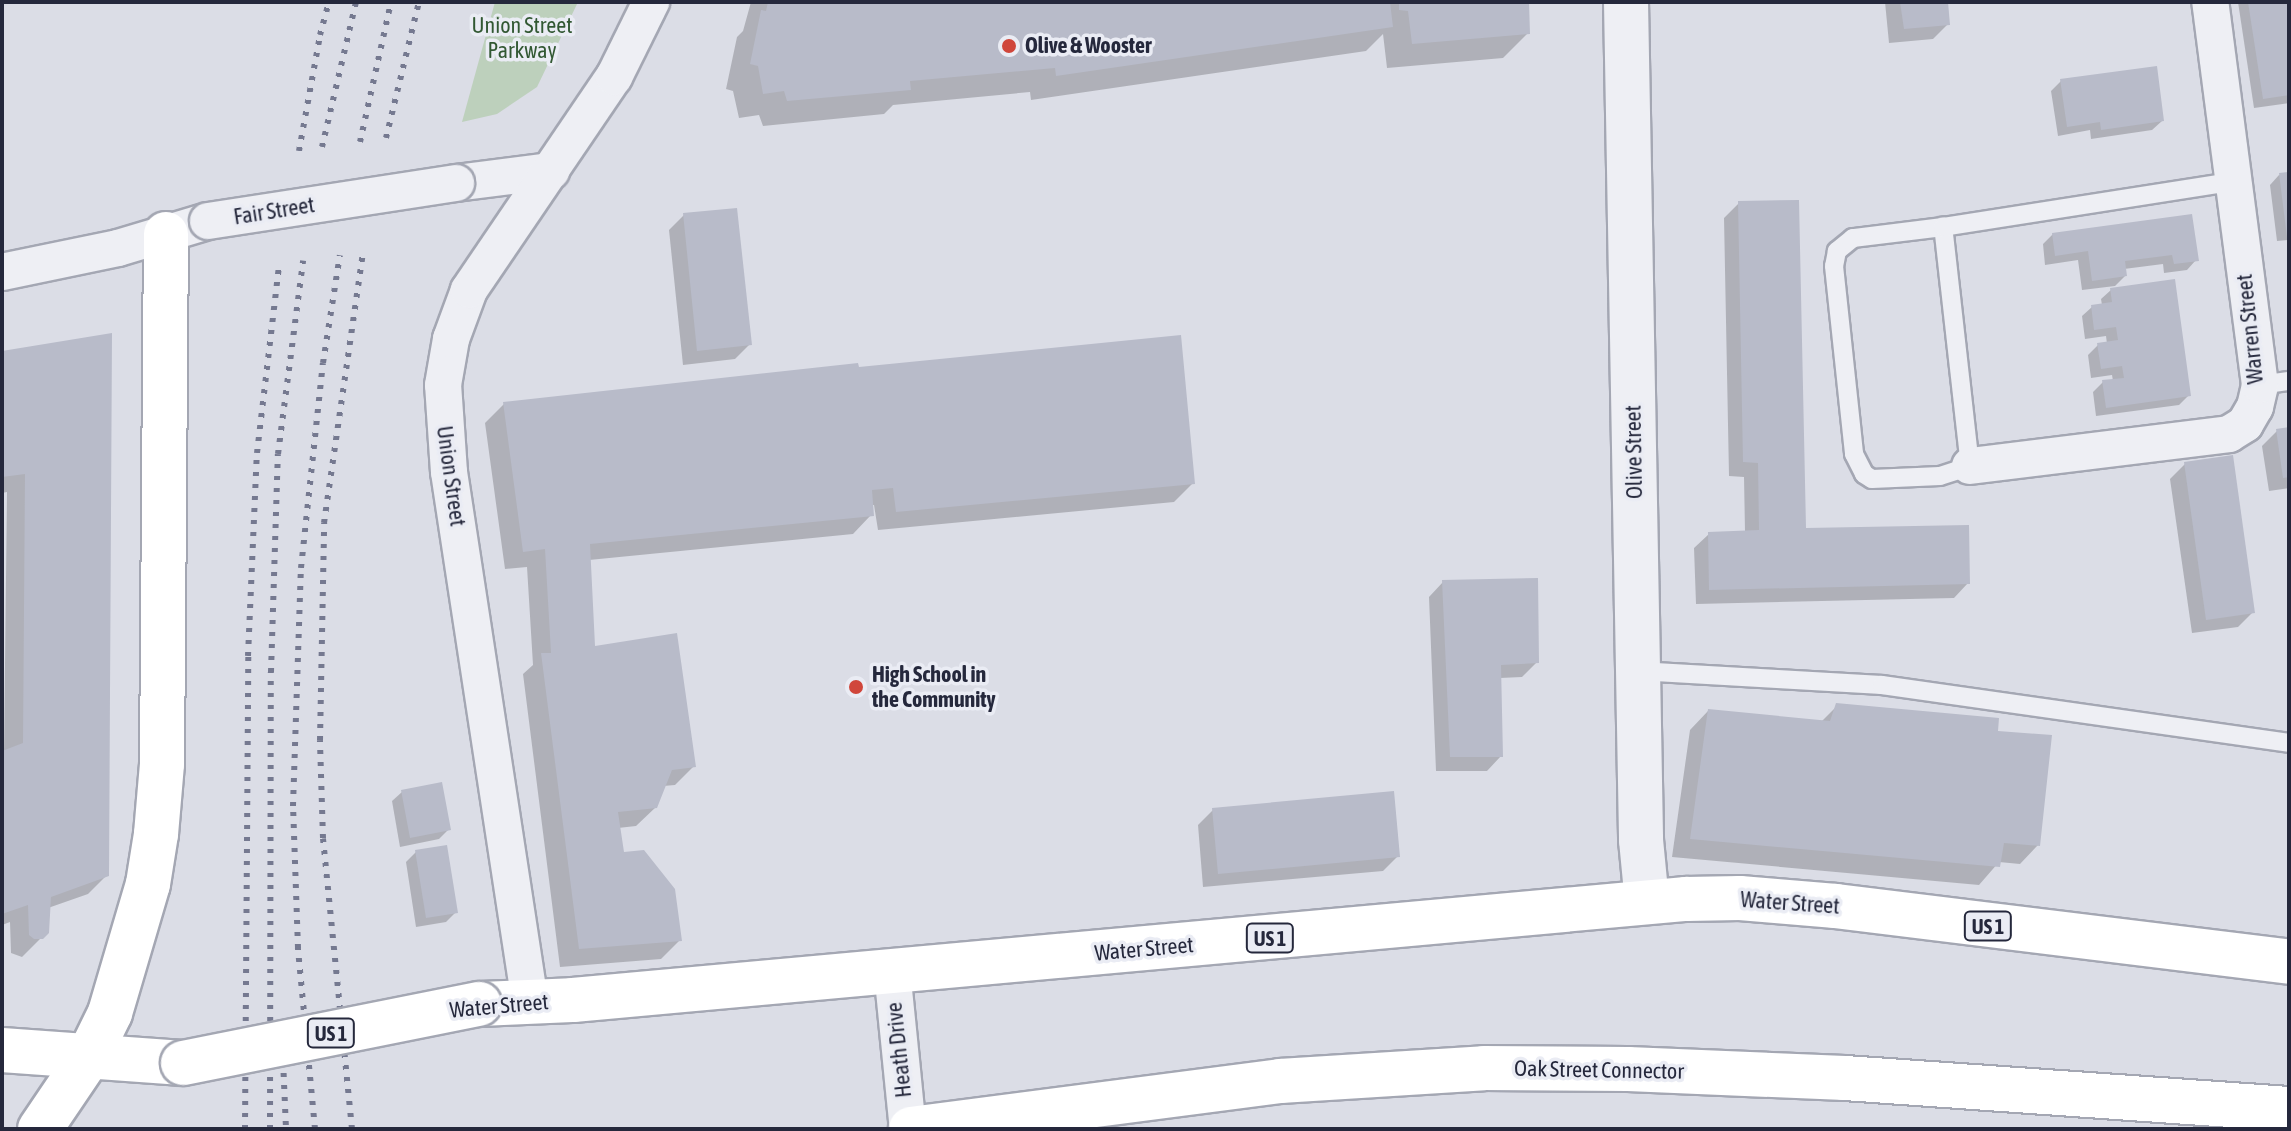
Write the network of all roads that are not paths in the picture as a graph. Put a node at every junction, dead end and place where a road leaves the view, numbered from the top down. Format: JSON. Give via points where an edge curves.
{"nodes":[{"id":1,"x":651,"y":2,"type":"edge"},
{"id":2,"x":1626,"y":2,"type":"edge"},
{"id":3,"x":2210,"y":2,"type":"edge"},
{"id":4,"x":551,"y":171,"type":"junction"},
{"id":5,"x":2231,"y":182,"type":"junction"},
{"id":6,"x":1943,"y":227,"type":"junction"},
{"id":7,"x":166,"y":234,"type":"junction"},
{"id":8,"x":2,"y":272,"type":"edge"},
{"id":9,"x":2274,"y":383,"type":"edge"},
{"id":10,"x":1970,"y":466,"type":"junction"},
{"id":11,"x":1638,"y":671,"type":"junction"},
{"id":12,"x":2289,"y":743,"type":"edge"},
{"id":13,"x":1647,"y":902,"type":"junction"},
{"id":14,"x":2289,"y":962,"type":"edge"},
{"id":15,"x":892,"y":970,"type":"junction"},
{"id":16,"x":530,"y":1002,"type":"junction"},
{"id":17,"x":2,"y":1050,"type":"edge"},
{"id":18,"x":88,"y":1058,"type":"junction"},
{"id":19,"x":2289,"y":1109,"type":"edge"},
{"id":20,"x":40,"y":1129,"type":"edge"},
{"id":21,"x":909,"y":1129,"type":"edge"}],
"edges":[{"from":1,"to":4,"type":"street","name":"Union Street","via":[[614,77]]},
{"from":2,"to":11,"type":"street","name":"Olive Street"},
{"from":3,"to":5,"type":"street","name":"Warren Street"},
{"from":4,"to":7,"type":"street","name":"Fair Street","bridge":true,"via":[[208,221]]},
{"from":4,"to":16,"type":"street","name":"Union Street","via":[[469,290],[451,339],[443,385],[449,472]]},
{"from":5,"to":6,"type":"lane"},
{"from":5,"to":9,"type":"street","name":"Warren Street"},
{"from":6,"to":10,"type":"lane"},
{"from":6,"to":10,"type":"lane","via":[[1853,238],[1837,251],[1834,266],[1853,438],[1858,465],[1872,479],[1940,476]]},
{"from":7,"to":8,"type":"street","name":"Fair Street"},
{"from":7,"to":18,"type":"main road","via":[[162,764],[156,834],[131,948],[110,1013]]},
{"from":9,"to":10,"type":"street","name":"Warren Street","via":[[2245,424],[2229,434]]},
{"from":11,"to":12,"type":"lane","via":[[1882,685]]},
{"from":11,"to":13,"type":"street","name":"Olive Street"},
{"from":13,"to":14,"type":"main road","name":"Water Street","number":"US 1","via":[[1740,898],[1836,906]]},
{"from":13,"to":15,"type":"main road","name":"Water Street","number":"US 1"},
{"from":15,"to":16,"type":"main road","name":"Water Street","number":"US 1"},
{"from":15,"to":21,"type":"street","name":"Heath Drive"},
{"from":16,"to":18,"type":"main road","name":"Water Street","number":"US 1","bridge":true,"via":[[479,1004],[183,1063]]},
{"from":17,"to":18,"type":"main road","name":"Water Street","number":"US 1"},
{"from":18,"to":20,"type":"main road"},
{"from":19,"to":21,"type":"main road","name":"Oak Street Connector","via":[[1845,1078],[1556,1067],[1293,1080]]}]}
